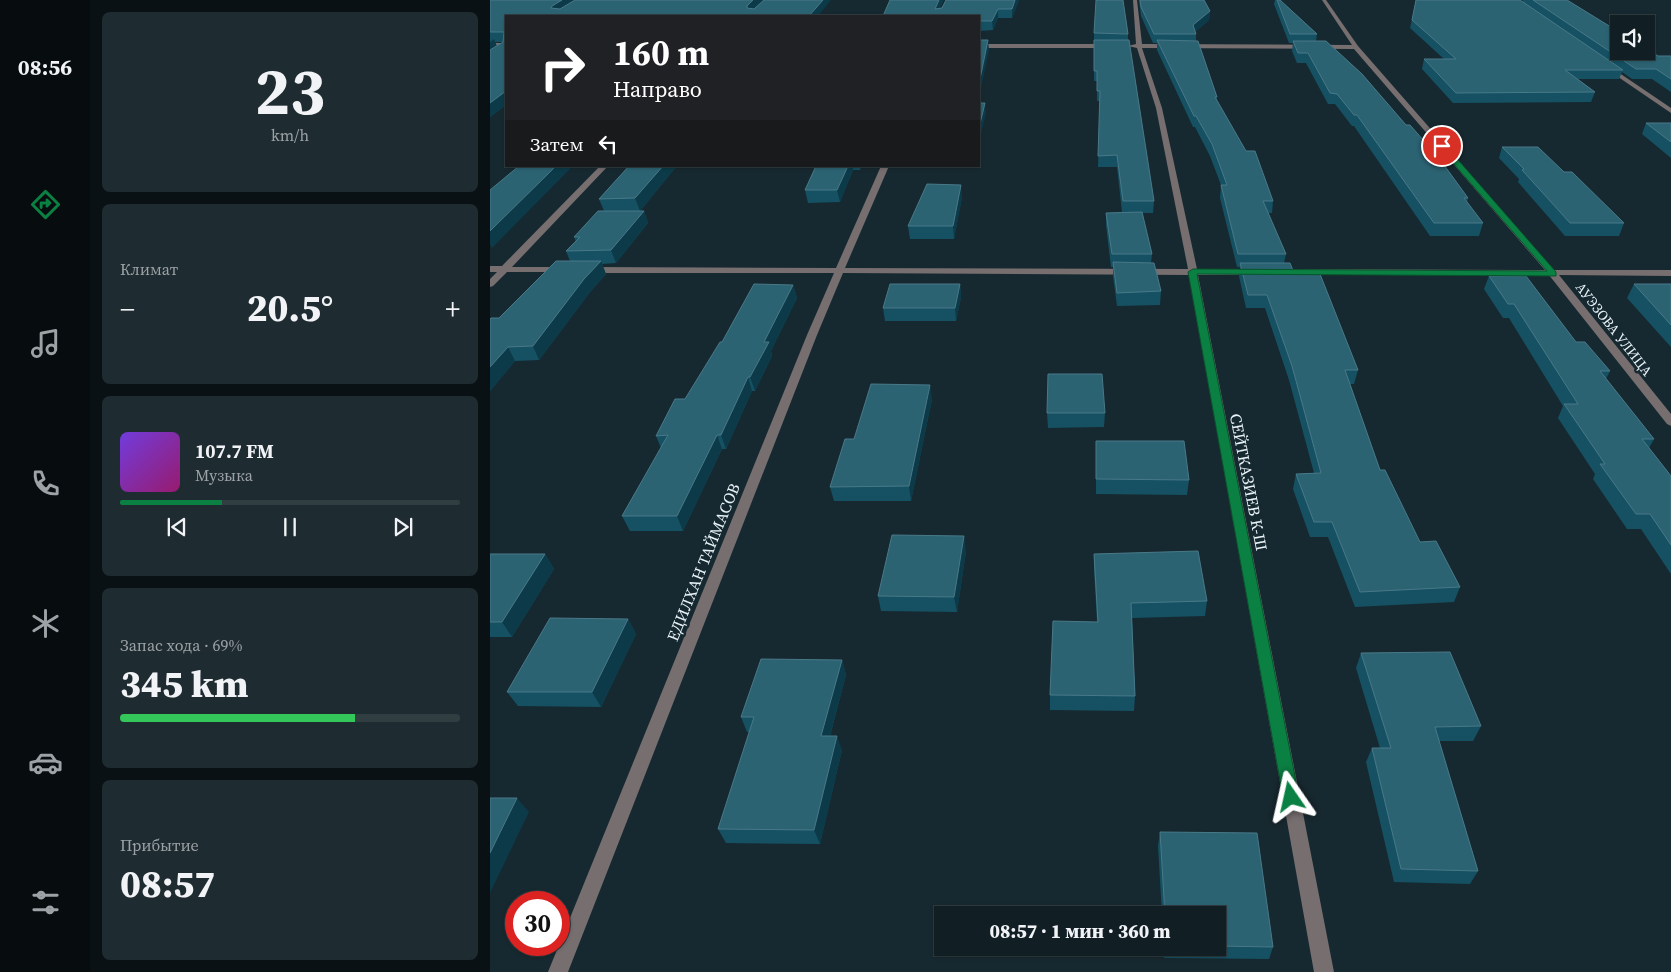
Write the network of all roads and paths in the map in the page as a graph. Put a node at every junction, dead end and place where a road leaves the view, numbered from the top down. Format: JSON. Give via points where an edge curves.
{"nodes":[{"id":1,"x":1135,"y":0,"type":"edge"},
{"id":2,"x":1324,"y":0,"type":"edge"},
{"id":3,"x":490,"y":44,"type":"edge"},
{"id":4,"x":980,"y":46,"type":"edge"},
{"id":5,"x":1119,"y":46,"type":"edge"},
{"id":6,"x":1134,"y":46,"type":"junction"},
{"id":7,"x":505,"y":47,"type":"edge"},
{"id":8,"x":1356,"y":47,"type":"junction"},
{"id":9,"x":505,"y":48,"type":"edge"},
{"id":10,"x":498,"y":54,"type":"edge"},
{"id":11,"x":1599,"y":61,"type":"edge"},
{"id":12,"x":1671,"y":111,"type":"edge"},
{"id":13,"x":603,"y":167,"type":"edge"},
{"id":14,"x":885,"y":167,"type":"edge"},
{"id":15,"x":490,"y":269,"type":"edge"},
{"id":16,"x":504,"y":269,"type":"junction"},
{"id":17,"x":840,"y":271,"type":"junction"},
{"id":18,"x":1193,"y":272,"type":"junction"},
{"id":19,"x":1671,"y":273,"type":"edge"},
{"id":20,"x":1554,"y":274,"type":"junction"},
{"id":21,"x":490,"y":284,"type":"edge"},
{"id":22,"x":1671,"y":422,"type":"edge"},
{"id":23,"x":558,"y":972,"type":"edge"},
{"id":24,"x":1324,"y":972,"type":"edge"}],
"edges":[{"from":1,"to":6,"type":"street","name":"СЕЙТКАЗИЕВ К-Ш"},
{"from":2,"to":8,"type":"street","name":"АУЭЗОВА УЛИЦА"},
{"from":3,"to":7,"type":"street"},
{"from":4,"to":5,"type":"street"},
{"from":6,"to":8,"type":"street"},
{"from":6,"to":18,"type":"street","name":"СЕЙТКАЗИЕВ К-Ш","via":[[1159,108]]},
{"from":8,"to":20,"type":"street","name":"АУЭЗОВА УЛИЦА"},
{"from":9,"to":10,"type":"street"},
{"from":11,"to":12,"type":"street"},
{"from":13,"to":16,"type":"street"},
{"from":14,"to":17,"type":"street","name":"ЕДИЛХАН ТАЙМАСОВ"},
{"from":15,"to":16,"type":"street"},
{"from":16,"to":17,"type":"street"},
{"from":16,"to":21,"type":"street"},
{"from":17,"to":18,"type":"street"},
{"from":17,"to":23,"type":"street","name":"ЕДИЛХАН ТАЙМАСОВ"},
{"from":18,"to":20,"type":"street"},
{"from":18,"to":24,"type":"street","name":"СЕЙТКАЗИЕВ К-Ш"},
{"from":19,"to":20,"type":"street"},
{"from":20,"to":22,"type":"street","name":"АУЭЗОВА УЛИЦА"}]}
